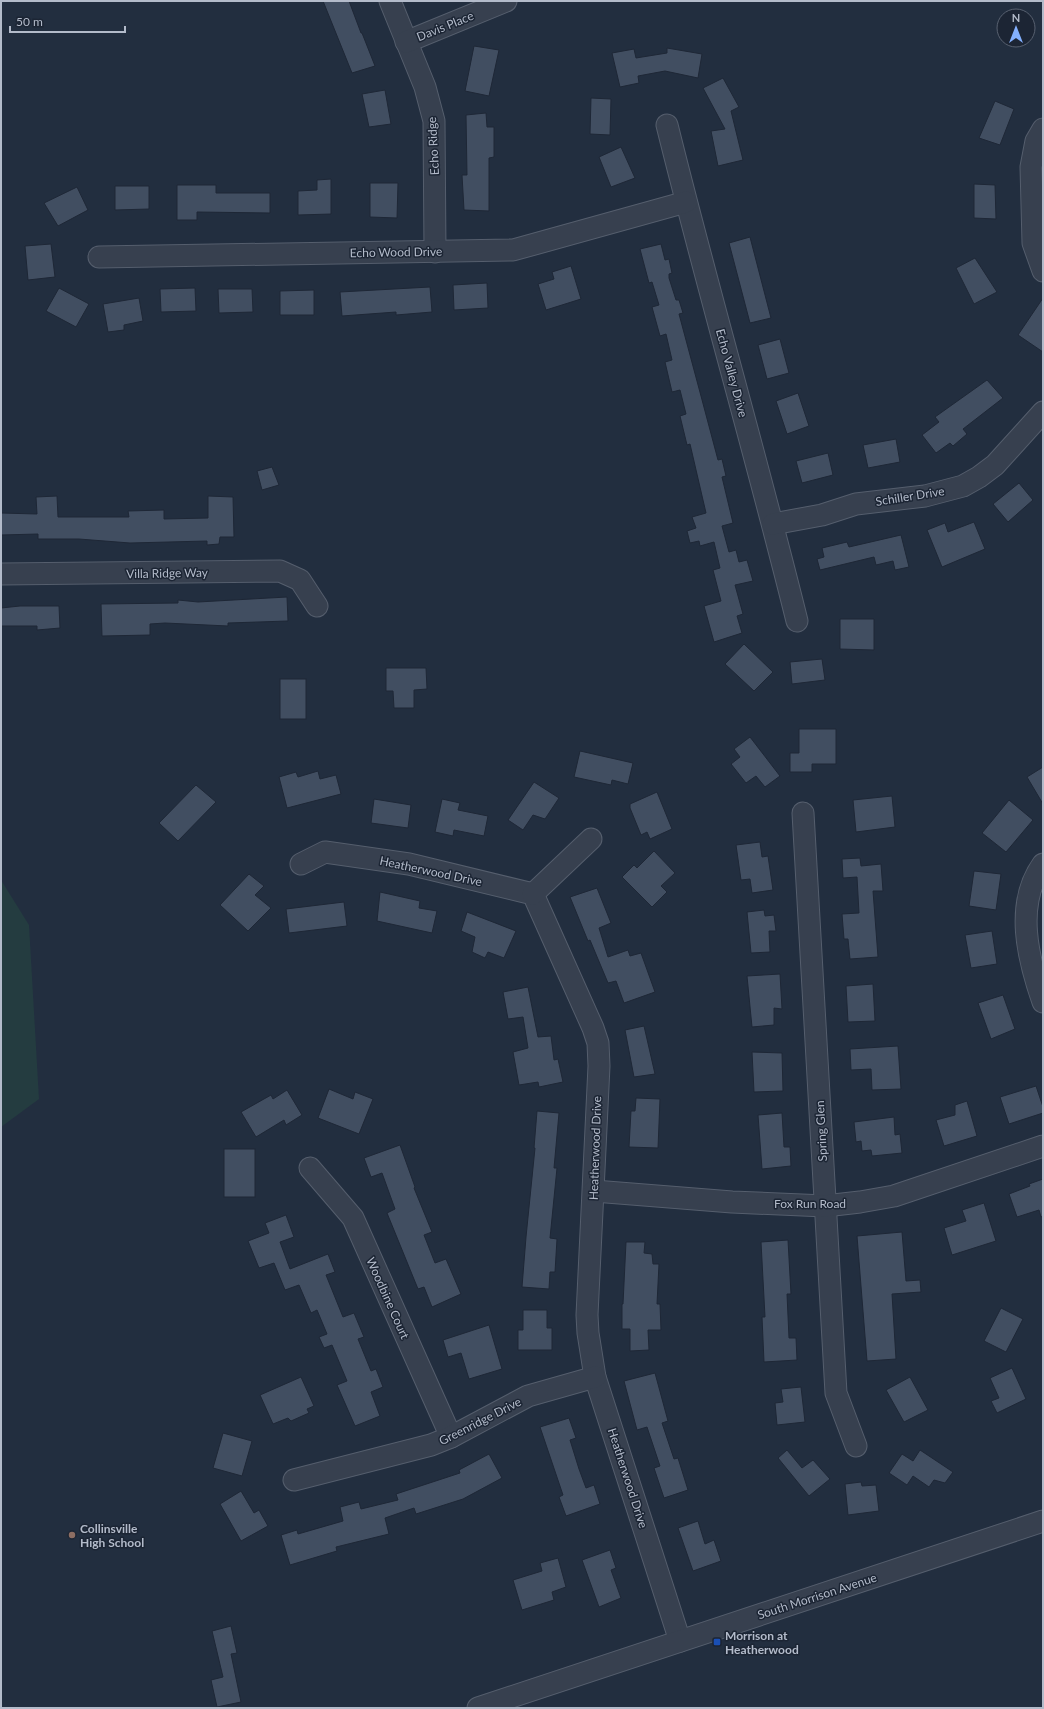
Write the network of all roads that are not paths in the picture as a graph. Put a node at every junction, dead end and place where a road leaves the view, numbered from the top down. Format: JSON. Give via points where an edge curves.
{"nodes":[{"id":1,"x":390,"y":1,"type":"edge"},
{"id":2,"x":506,"y":1,"type":"edge"},
{"id":3,"x":406,"y":42,"type":"junction"},
{"id":4,"x":667,"y":125,"type":"dead end"},
{"id":5,"x":1043,"y":130,"type":"edge"},
{"id":6,"x":686,"y":202,"type":"junction"},
{"id":7,"x":435,"y":252,"type":"junction"},
{"id":8,"x":99,"y":257,"type":"dead end"},
{"id":9,"x":1043,"y":272,"type":"edge"},
{"id":10,"x":1043,"y":412,"type":"edge"},
{"id":11,"x":773,"y":524,"type":"junction"},
{"id":12,"x":1,"y":574,"type":"edge"},
{"id":13,"x":317,"y":606,"type":"dead end"},
{"id":14,"x":797,"y":621,"type":"dead end"},
{"id":15,"x":803,"y":813,"type":"dead end"},
{"id":16,"x":591,"y":839,"type":"dead end"},
{"id":17,"x":301,"y":864,"type":"dead end"},
{"id":18,"x":1043,"y":864,"type":"edge"},
{"id":19,"x":533,"y":894,"type":"junction"},
{"id":20,"x":1043,"y":1002,"type":"edge"},
{"id":21,"x":1043,"y":1146,"type":"edge"},
{"id":22,"x":310,"y":1168,"type":"dead end"},
{"id":23,"x":594,"y":1191,"type":"junction"},
{"id":24,"x":825,"y":1206,"type":"junction"},
{"id":25,"x":595,"y":1377,"type":"junction"},
{"id":26,"x":451,"y":1437,"type":"junction"},
{"id":27,"x":856,"y":1446,"type":"dead end"},
{"id":28,"x":294,"y":1480,"type":"dead end"},
{"id":29,"x":1043,"y":1521,"type":"edge"},
{"id":30,"x":680,"y":1642,"type":"junction"},
{"id":31,"x":478,"y":1708,"type":"edge"}],
"edges":[{"from":1,"to":3,"type":"street","name":"Echo Ridge"},
{"from":2,"to":3,"type":"street","name":"Davis Place"},
{"from":3,"to":7,"type":"street","name":"Echo Ridge","via":[[425,87],[434,121]]},
{"from":4,"to":6,"type":"street","name":"Echo Valley Drive"},
{"from":5,"to":9,"type":"street","via":[[1036,141],[1031,167],[1034,243]]},
{"from":6,"to":7,"type":"street","name":"Echo Wood Drive","via":[[513,250]]},
{"from":6,"to":11,"type":"street","name":"Echo Valley Drive"},
{"from":7,"to":8,"type":"street","name":"Echo Wood Drive"},
{"from":10,"to":11,"type":"street","name":"Schiller Drive","via":[[995,465],[964,486],[925,496],[856,504]]},
{"from":11,"to":14,"type":"street","name":"Echo Valley Drive"},
{"from":12,"to":13,"type":"street","name":"Villa Ridge Way","via":[[280,571],[300,580]]},
{"from":15,"to":24,"type":"street","name":"Spring Glen"},
{"from":16,"to":19,"type":"street"},
{"from":17,"to":19,"type":"street","name":"Heatherwood Drive","via":[[325,852],[409,864]]},
{"from":18,"to":20,"type":"street","via":[[1035,875],[1026,923],[1033,972]]},
{"from":19,"to":23,"type":"street","name":"Heatherwood Drive","via":[[598,1043]]},
{"from":21,"to":24,"type":"street","name":"Fox Run Road","via":[[894,1196]]},
{"from":22,"to":26,"type":"street","name":"Woodbine Court","via":[[353,1218]]},
{"from":23,"to":24,"type":"street","name":"Fox Run Road","via":[[732,1202]]},
{"from":23,"to":25,"type":"street","name":"Heatherwood Drive","via":[[587,1315]]},
{"from":24,"to":27,"type":"street","name":"Spring Glen","via":[[836,1393]]},
{"from":25,"to":26,"type":"street","name":"Greenridge Drive","via":[[528,1396]]},
{"from":25,"to":30,"type":"street","name":"Heatherwood Drive"},
{"from":26,"to":28,"type":"street","name":"Greenridge Drive","via":[[431,1445]]},
{"from":29,"to":30,"type":"street","name":"South Morrison Avenue"},
{"from":30,"to":31,"type":"street","name":"South Morrison Avenue"}]}
